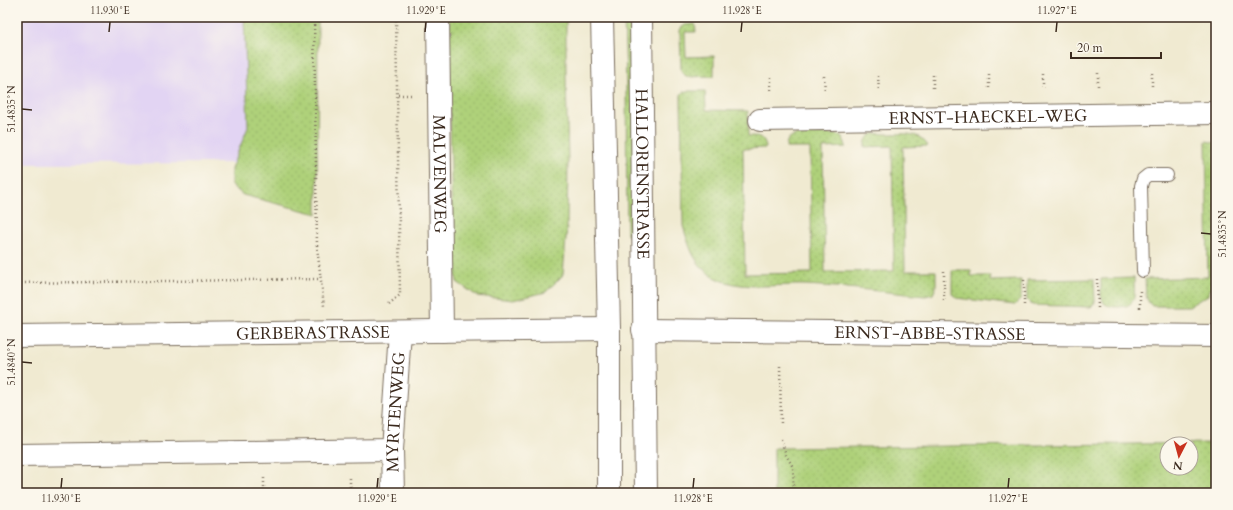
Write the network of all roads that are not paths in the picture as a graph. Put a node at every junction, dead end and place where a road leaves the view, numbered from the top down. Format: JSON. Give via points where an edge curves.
{"nodes":[{"id":1,"x":438,"y":17,"type":"edge"},
{"id":2,"x":602,"y":17,"type":"edge"},
{"id":3,"x":641,"y":17,"type":"edge"},
{"id":4,"x":1216,"y":113,"type":"edge"},
{"id":5,"x":760,"y":120,"type":"dead end"},
{"id":6,"x":1166,"y":175,"type":"dead end"},
{"id":7,"x":1144,"y":271,"type":"dead end"},
{"id":8,"x":608,"y":329,"type":"junction"},
{"id":9,"x":644,"y":330,"type":"junction"},
{"id":10,"x":442,"y":331,"type":"junction"},
{"id":11,"x":400,"y":332,"type":"junction"},
{"id":12,"x":17,"y":336,"type":"edge"},
{"id":13,"x":1216,"y":336,"type":"edge"},
{"id":14,"x":392,"y":450,"type":"junction"},
{"id":15,"x":17,"y":455,"type":"edge"},
{"id":16,"x":393,"y":493,"type":"edge"},
{"id":17,"x":609,"y":493,"type":"edge"},
{"id":18,"x":646,"y":493,"type":"edge"}],
"edges":[{"from":1,"to":10,"type":"street","name":"MALVENWEG"},
{"from":2,"to":8,"type":"street","name":"HALLORENSTRASSE"},
{"from":3,"to":9,"type":"street","name":"HALLORENSTRASSE"},
{"from":4,"to":5,"type":"street","name":"ERNST-HAECKEL-WEG"},
{"from":6,"to":7,"type":"lane","via":[[1148,175],[1143,179],[1141,186]]},
{"from":8,"to":9,"type":"street"},
{"from":8,"to":10,"type":"street","name":"GERBERASTRASSE"},
{"from":8,"to":17,"type":"street","name":"HALLORENSTRASSE"},
{"from":9,"to":13,"type":"street","name":"ERNST-ABBE-STRASSE"},
{"from":9,"to":18,"type":"street","name":"HALLORENSTRASSE"},
{"from":10,"to":11,"type":"street","name":"GERBERASTRASSE"},
{"from":11,"to":12,"type":"street","name":"GERBERASTRASSE"},
{"from":11,"to":14,"type":"street","name":"MYRTENWEG"},
{"from":14,"to":15,"type":"street"},
{"from":14,"to":16,"type":"street","name":"MYRTENWEG"}]}
